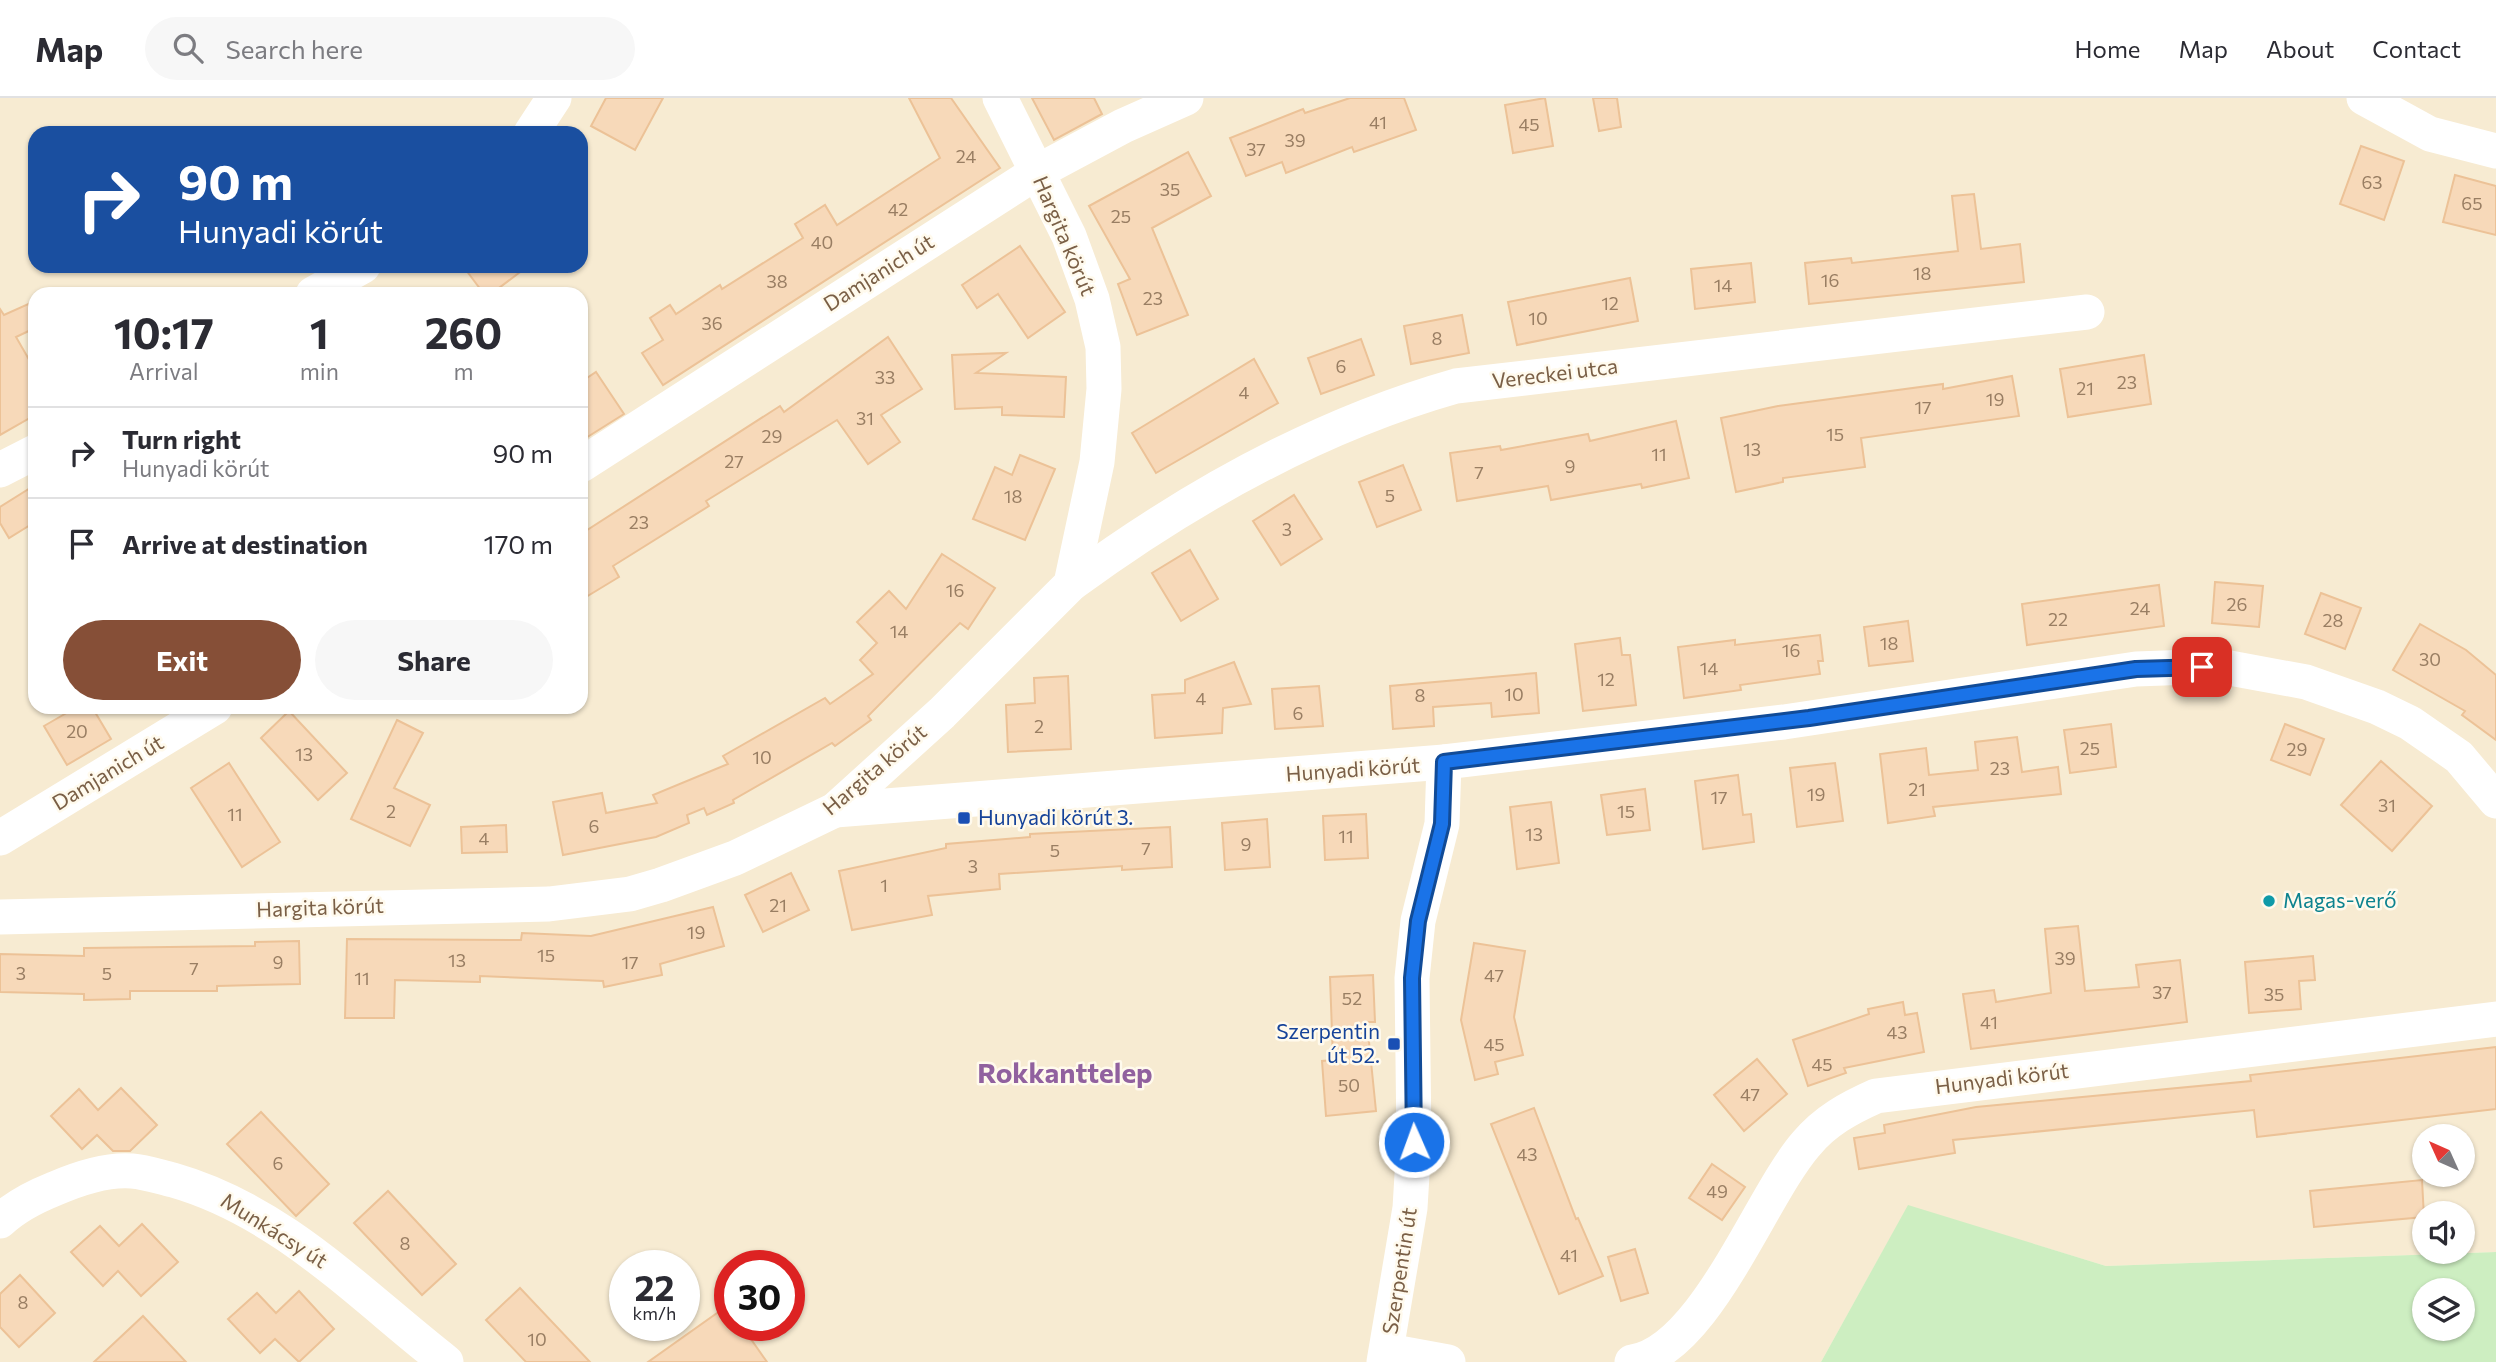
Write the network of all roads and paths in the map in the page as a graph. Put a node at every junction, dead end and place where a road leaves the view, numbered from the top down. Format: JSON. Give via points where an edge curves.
{"nodes":[{"id":1,"x":554,"y":98,"type":"edge"},
{"id":2,"x":1000,"y":98,"type":"edge"},
{"id":3,"x":1186,"y":98,"type":"edge"},
{"id":4,"x":2364,"y":98,"type":"edge"},
{"id":5,"x":536,"y":126,"type":"edge"},
{"id":6,"x":2496,"y":152,"type":"edge"},
{"id":7,"x":1037,"y":172,"type":"junction"},
{"id":8,"x":350,"y":273,"type":"edge"},
{"id":9,"x":326,"y":287,"type":"edge"},
{"id":10,"x":2087,"y":312,"type":"dead end"},
{"id":11,"x":28,"y":456,"type":"edge"},
{"id":12,"x":588,"y":461,"type":"edge"},
{"id":13,"x":0,"y":470,"type":"edge"},
{"id":14,"x":1071,"y":584,"type":"junction"},
{"id":15,"x":204,"y":714,"type":"edge"},
{"id":16,"x":1444,"y":762,"type":"junction"},
{"id":17,"x":2496,"y":801,"type":"edge"},
{"id":18,"x":835,"y":810,"type":"junction"},
{"id":19,"x":0,"y":838,"type":"edge"},
{"id":20,"x":0,"y":917,"type":"edge"},
{"id":21,"x":2496,"y":1019,"type":"edge"},
{"id":22,"x":0,"y":1222,"type":"edge"},
{"id":23,"x":1386,"y":1357,"type":"edge"},
{"id":24,"x":446,"y":1362,"type":"edge"},
{"id":25,"x":1448,"y":1362,"type":"edge"},
{"id":26,"x":1632,"y":1362,"type":"edge"}],
"edges":[{"from":1,"to":5,"type":"street"},
{"from":2,"to":7,"type":"street","name":"Hargita körút"},
{"from":3,"to":7,"type":"street","name":"Damjanich út"},
{"from":4,"to":6,"type":"street","via":[[2430,134]]},
{"from":7,"to":12,"type":"street","name":"Damjanich út"},
{"from":7,"to":14,"type":"street","name":"Hargita körút","via":[[1069,236],[1092,299],[1104,368],[1097,463]]},
{"from":8,"to":9,"type":"street"},
{"from":10,"to":14,"type":"street","name":"Vereckei utca","via":[[1456,386],[1347,425],[1252,468],[1151,527]]},
{"from":11,"to":13,"type":"street"},
{"from":14,"to":18,"type":"street","name":"Hargita körút","via":[[942,713]]},
{"from":15,"to":19,"type":"street","name":"Damjanich út"},
{"from":16,"to":17,"type":"street","name":"Hunyadi körút","via":[[1797,720],[2136,669],[2219,666],[2306,682],[2410,723],[2459,757]]},
{"from":16,"to":18,"type":"street","name":"Hunyadi körút"},
{"from":16,"to":23,"type":"street","name":"Szerpentin út","via":[[1442,824],[1418,921],[1413,965],[1413,1179]]},
{"from":18,"to":20,"type":"street","name":"Hargita körút","via":[[698,873],[631,894],[582,901]]},
{"from":21,"to":26,"type":"street","name":"Hunyadi körút","via":[[1876,1096],[1842,1111],[1806,1143],[1707,1304],[1678,1336]]},
{"from":22,"to":24,"type":"street","name":"Munkácsy út","via":[[31,1199],[67,1183],[108,1173],[131,1170],[191,1185],[244,1208],[293,1239]]},
{"from":23,"to":25,"type":"street"}]}
